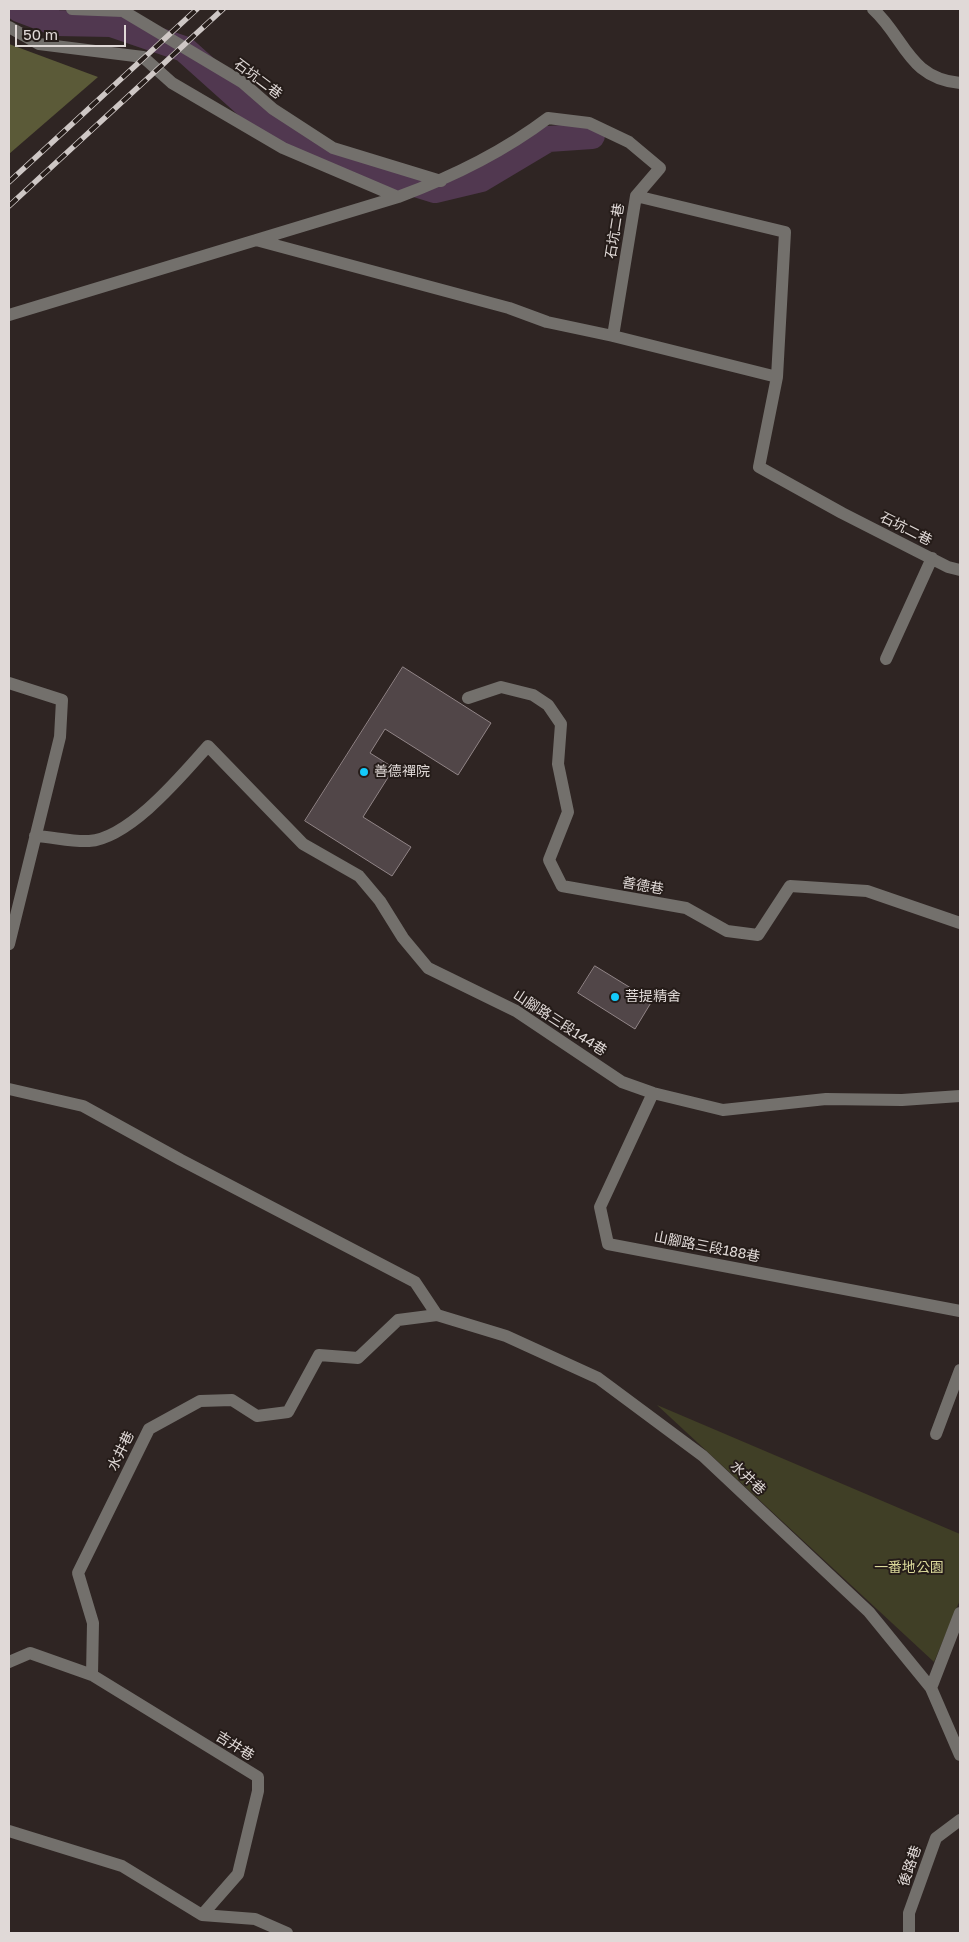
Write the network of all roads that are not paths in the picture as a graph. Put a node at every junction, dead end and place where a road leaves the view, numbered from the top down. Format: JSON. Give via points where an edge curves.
{"nodes":[{"id":1,"x":72,"y":9,"type":"edge"},
{"id":2,"x":873,"y":9,"type":"edge"},
{"id":3,"x":9,"y":27,"type":"edge"},
{"id":4,"x":960,"y":84,"type":"edge"},
{"id":5,"x":441,"y":181,"type":"junction"},
{"id":6,"x":636,"y":196,"type":"junction"},
{"id":7,"x":398,"y":197,"type":"junction"},
{"id":8,"x":256,"y":240,"type":"junction"},
{"id":9,"x":9,"y":315,"type":"edge"},
{"id":10,"x":613,"y":336,"type":"junction"},
{"id":11,"x":777,"y":377,"type":"junction"},
{"id":12,"x":932,"y":558,"type":"junction"},
{"id":13,"x":960,"y":570,"type":"edge"},
{"id":14,"x":886,"y":659,"type":"dead end"},
{"id":15,"x":9,"y":683,"type":"edge"},
{"id":16,"x":468,"y":698,"type":"dead end"},
{"id":17,"x":35,"y":836,"type":"junction"},
{"id":18,"x":960,"y":923,"type":"edge"},
{"id":19,"x":9,"y":944,"type":"edge"},
{"id":20,"x":9,"y":1089,"type":"edge"},
{"id":21,"x":652,"y":1093,"type":"junction"},
{"id":22,"x":960,"y":1096,"type":"edge"},
{"id":23,"x":960,"y":1311,"type":"edge"},
{"id":24,"x":437,"y":1315,"type":"junction"},
{"id":25,"x":960,"y":1370,"type":"edge"},
{"id":26,"x":936,"y":1434,"type":"dead end"},
{"id":27,"x":960,"y":1612,"type":"edge"},
{"id":28,"x":9,"y":1662,"type":"edge"},
{"id":29,"x":92,"y":1675,"type":"junction"},
{"id":30,"x":931,"y":1688,"type":"junction"},
{"id":31,"x":960,"y":1755,"type":"edge"},
{"id":32,"x":960,"y":1820,"type":"edge"},
{"id":33,"x":9,"y":1831,"type":"edge"},
{"id":34,"x":202,"y":1915,"type":"junction"},
{"id":35,"x":287,"y":1933,"type":"edge"},
{"id":36,"x":910,"y":1933,"type":"edge"}],
"edges":[{"from":1,"to":5,"type":"street","name":"石坑二巷","via":[[123,11],[242,82],[273,109],[333,148]]},
{"from":2,"to":4,"type":"street","via":[[912,61],[925,72]]},
{"from":3,"to":7,"type":"street","via":[[39,44],[143,57],[172,83],[284,148]]},
{"from":5,"to":6,"type":"street","name":"石坑二巷","via":[[521,138],[548,118],[589,123],[629,142],[660,168]]},
{"from":5,"to":7,"type":"street"},
{"from":6,"to":10,"type":"street","name":"石坑二巷"},
{"from":6,"to":11,"type":"street","via":[[785,232]]},
{"from":7,"to":8,"type":"street"},
{"from":8,"to":9,"type":"street"},
{"from":8,"to":10,"type":"street","via":[[509,308],[547,322]]},
{"from":10,"to":11,"type":"street"},
{"from":11,"to":12,"type":"street","name":"石坑二巷","via":[[759,467]]},
{"from":12,"to":13,"type":"street","name":"石坑二巷"},
{"from":12,"to":14,"type":"street","name":"石坑二巷"},
{"from":15,"to":17,"type":"street","via":[[62,700],[60,737]]},
{"from":16,"to":18,"type":"street","name":"善德巷","via":[[501,687],[533,696],[548,705],[561,724],[558,764],[568,812],[549,860],[562,886],[686,908],[727,931],[758,935],[790,886],[867,891]]},
{"from":17,"to":19,"type":"street"},
{"from":17,"to":21,"type":"street","name":"山腳路三段144巷","via":[[90,841],[120,831],[174,785],[208,746],[303,844],[359,876],[428,968],[516,1011],[622,1082]]},
{"from":20,"to":24,"type":"street","via":[[83,1106],[415,1282]]},
{"from":21,"to":22,"type":"street","name":"山腳路三段144巷","via":[[724,1110],[826,1099],[902,1100]]},
{"from":21,"to":23,"type":"street","name":"山腳路三段188巷","via":[[600,1207],[608,1244]]},
{"from":24,"to":29,"type":"street","name":"水井巷","via":[[398,1320],[358,1358],[319,1355],[288,1412],[258,1416],[232,1400],[200,1401],[149,1429],[78,1573],[93,1623]]},
{"from":24,"to":30,"type":"street","name":"水井巷","via":[[506,1336],[598,1378],[703,1456],[869,1612]]},
{"from":25,"to":26,"type":"street"},
{"from":27,"to":30,"type":"street"},
{"from":28,"to":29,"type":"street","via":[[30,1653]]},
{"from":29,"to":34,"type":"street","name":"吉井巷","via":[[258,1778],[258,1791],[238,1874]]},
{"from":30,"to":31,"type":"street","name":"水井巷"},
{"from":32,"to":36,"type":"street","name":"後路巷","via":[[936,1838],[910,1913]]},
{"from":33,"to":34,"type":"street","via":[[122,1866]]},
{"from":34,"to":35,"type":"street","via":[[254,1919]]}]}
